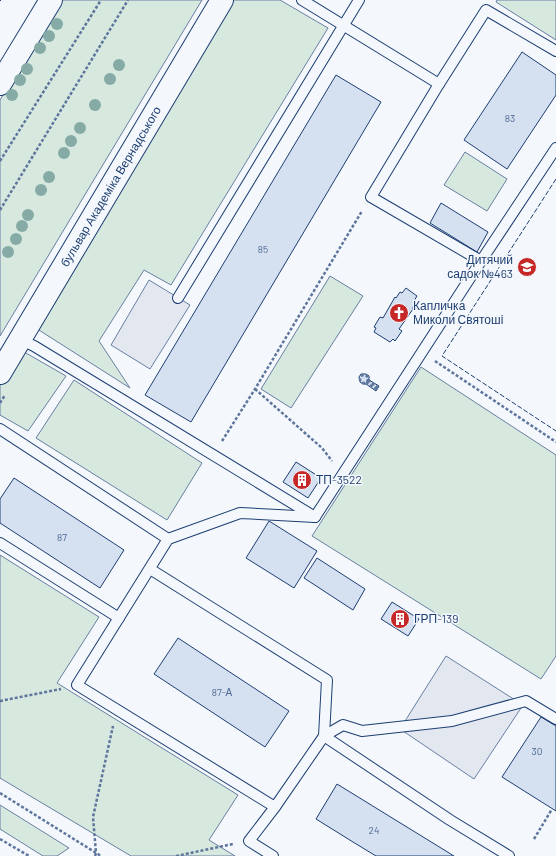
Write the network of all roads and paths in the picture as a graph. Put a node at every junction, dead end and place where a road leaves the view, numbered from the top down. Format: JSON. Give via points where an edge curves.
{"nodes":[{"id":1,"x":50,"y":0,"type":"edge"},
{"id":2,"x":101,"y":0,"type":"edge"},
{"id":3,"x":128,"y":0,"type":"edge"},
{"id":4,"x":222,"y":0,"type":"edge"},
{"id":5,"x":302,"y":0,"type":"edge"},
{"id":6,"x":359,"y":0,"type":"edge"},
{"id":7,"x":344,"y":26,"type":"junction"},
{"id":8,"x":556,"y":51,"type":"edge"},
{"id":9,"x":0,"y":84,"type":"edge"},
{"id":10,"x":439,"y":84,"type":"junction"},
{"id":11,"x":556,"y":148,"type":"edge"},
{"id":12,"x":0,"y":161,"type":"edge"},
{"id":13,"x":371,"y":197,"type":"junction"},
{"id":14,"x":0,"y":210,"type":"edge"},
{"id":15,"x":481,"y":261,"type":"junction"},
{"id":16,"x":178,"y":298,"type":"dead end"},
{"id":17,"x":21,"y":340,"type":"junction"},
{"id":18,"x":422,"y":352,"type":"junction"},
{"id":19,"x":0,"y":373,"type":"edge"},
{"id":20,"x":367,"y":381,"type":"dead end"},
{"id":21,"x":255,"y":389,"type":"junction"},
{"id":22,"x":378,"y":389,"type":"dead end"},
{"id":23,"x":0,"y":429,"type":"edge"},
{"id":24,"x":556,"y":442,"type":"edge"},
{"id":25,"x":213,"y":454,"type":"junction"},
{"id":26,"x":343,"y":474,"type":"junction"},
{"id":27,"x":315,"y":517,"type":"junction"},
{"id":28,"x":168,"y":540,"type":"junction"},
{"id":29,"x":0,"y":543,"type":"edge"},
{"id":30,"x":150,"y":569,"type":"junction"},
{"id":31,"x":120,"y":618,"type":"junction"},
{"id":32,"x":77,"y":686,"type":"junction"},
{"id":33,"x":0,"y":701,"type":"edge"},
{"id":34,"x":117,"y":710,"type":"junction"},
{"id":35,"x":556,"y":719,"type":"edge"},
{"id":36,"x":324,"y":736,"type":"junction"},
{"id":37,"x":0,"y":794,"type":"edge"},
{"id":38,"x":275,"y":806,"type":"junction"},
{"id":39,"x":552,"y":809,"type":"dead end"},
{"id":40,"x":0,"y":839,"type":"edge"},
{"id":41,"x":534,"y":839,"type":"dead end"},
{"id":42,"x":249,"y":841,"type":"junction"},
{"id":43,"x":95,"y":854,"type":"edge"},
{"id":44,"x":29,"y":856,"type":"edge"},
{"id":45,"x":101,"y":856,"type":"edge"},
{"id":46,"x":176,"y":856,"type":"edge"},
{"id":47,"x":273,"y":856,"type":"edge"},
{"id":48,"x":509,"y":856,"type":"edge"}],
"edges":[{"from":1,"to":9,"type":"main road"},
{"from":2,"to":12,"type":"path"},
{"from":3,"to":14,"type":"path"},
{"from":4,"to":17,"type":"main road","name":"бульвар Академіка Вернадського"},
{"from":5,"to":7,"type":"lane"},
{"from":6,"to":7,"type":"lane"},
{"from":7,"to":10,"type":"lane"},
{"from":7,"to":16,"type":"lane"},
{"from":8,"to":10,"type":"lane","via":[[486,10]]},
{"from":10,"to":13,"type":"lane"},
{"from":11,"to":15,"type":"lane"},
{"from":13,"to":15,"type":"lane"},
{"from":13,"to":21,"type":"path"},
{"from":15,"to":18,"type":"lane"},
{"from":17,"to":19,"type":"main road","name":"бульвар Академіка Вернадського"},
{"from":17,"to":25,"type":"lane"},
{"from":18,"to":24,"type":"path"},
{"from":18,"to":26,"type":"lane"},
{"from":20,"to":22,"type":"path"},
{"from":21,"to":25,"type":"path"},
{"from":21,"to":26,"type":"path","via":[[322,448]]},
{"from":23,"to":28,"type":"lane"},
{"from":25,"to":27,"type":"lane"},
{"from":26,"to":27,"type":"lane"},
{"from":27,"to":28,"type":"lane","via":[[240,513]]},
{"from":28,"to":30,"type":"lane"},
{"from":29,"to":31,"type":"lane"},
{"from":30,"to":31,"type":"lane"},
{"from":30,"to":36,"type":"lane","via":[[327,680]]},
{"from":31,"to":32,"type":"lane"},
{"from":32,"to":33,"type":"path"},
{"from":32,"to":34,"type":"lane"},
{"from":34,"to":38,"type":"lane"},
{"from":34,"to":43,"type":"path","via":[[93,818]]},
{"from":35,"to":36,"type":"lane","via":[[526,701],[452,721],[362,731],[343,725]]},
{"from":36,"to":38,"type":"lane"},
{"from":36,"to":48,"type":"lane"},
{"from":37,"to":43,"type":"path"},
{"from":38,"to":42,"type":"lane"},
{"from":39,"to":41,"type":"path"},
{"from":40,"to":44,"type":"path"},
{"from":42,"to":46,"type":"path"},
{"from":42,"to":47,"type":"lane"},
{"from":43,"to":45,"type":"path"}]}
